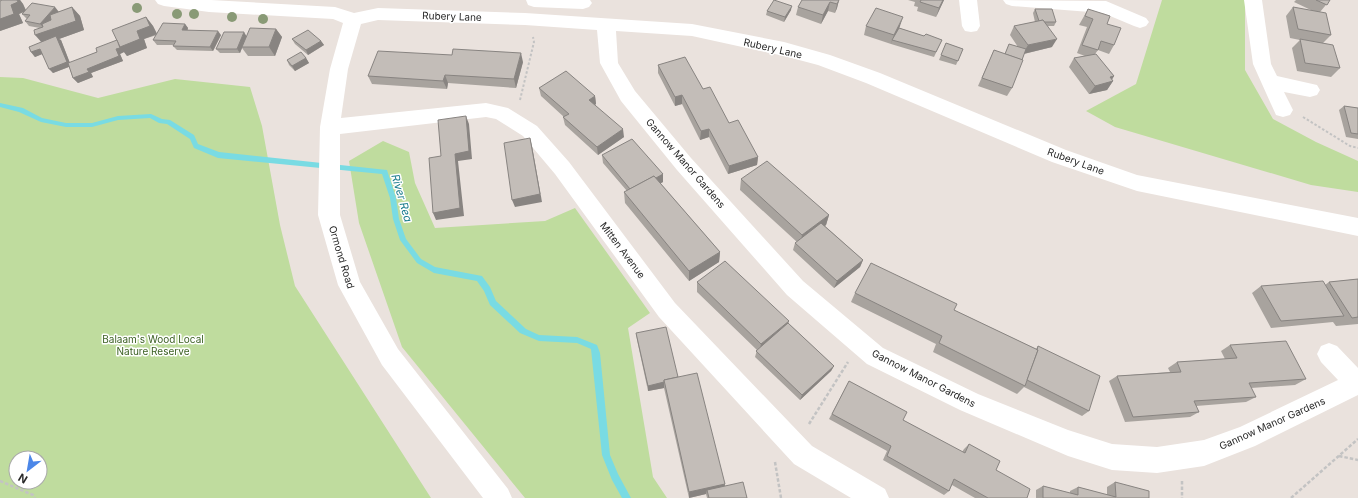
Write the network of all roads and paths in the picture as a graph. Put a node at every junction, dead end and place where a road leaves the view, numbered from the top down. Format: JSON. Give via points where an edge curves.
{"nodes":[{"id":1,"x":168,"y":0,"type":"edge"},
{"id":2,"x":534,"y":0,"type":"edge"},
{"id":3,"x":968,"y":0,"type":"edge"},
{"id":4,"x":1012,"y":0,"type":"edge"},
{"id":5,"x":1253,"y":0,"type":"edge"},
{"id":6,"x":210,"y":3,"type":"edge"},
{"id":7,"x":583,"y":3,"type":"dead end"},
{"id":8,"x":1106,"y":4,"type":"edge"},
{"id":9,"x":525,"y":19,"type":"junction"},
{"id":10,"x":354,"y":20,"type":"junction"},
{"id":11,"x":1140,"y":22,"type":"dead end"},
{"id":12,"x":606,"y":24,"type":"junction"},
{"id":13,"x":971,"y":26,"type":"dead end"},
{"id":14,"x":1271,"y":82,"type":"junction"},
{"id":15,"x":1310,"y":90,"type":"dead end"},
{"id":16,"x":1283,"y":110,"type":"joint"},
{"id":17,"x":515,"y":121,"type":"junction"},
{"id":18,"x":330,"y":127,"type":"junction"},
{"id":19,"x":1358,"y":148,"type":"edge"},
{"id":20,"x":1358,"y":227,"type":"edge"},
{"id":21,"x":860,"y":343,"type":"junction"},
{"id":22,"x":1329,"y":354,"type":"dead end"},
{"id":23,"x":1358,"y":384,"type":"edge"},
{"id":24,"x":1358,"y":439,"type":"edge"},
{"id":25,"x":794,"y":446,"type":"junction"},
{"id":26,"x":1339,"y":456,"type":"junction"},
{"id":27,"x":1358,"y":460,"type":"edge"},
{"id":28,"x":0,"y":481,"type":"edge"},
{"id":29,"x":35,"y":498,"type":"edge"},
{"id":30,"x":499,"y":498,"type":"edge"},
{"id":31,"x":876,"y":498,"type":"edge"},
{"id":32,"x":1291,"y":498,"type":"edge"}],
"edges":[{"from":1,"to":6,"type":"street"},
{"from":2,"to":7,"type":"street"},
{"from":2,"to":9,"type":"street"},
{"from":3,"to":13,"type":"street"},
{"from":4,"to":8,"type":"street"},
{"from":5,"to":14,"type":"street","via":[[1262,64]]},
{"from":6,"to":10,"type":"street","via":[[335,13]]},
{"from":8,"to":11,"type":"street"},
{"from":9,"to":10,"type":"street","name":"Rubery Lane","via":[[378,14]]},
{"from":9,"to":12,"type":"street","name":"Rubery Lane"},
{"from":9,"to":17,"type":"path","via":[[534,42]]},
{"from":10,"to":18,"type":"street","name":"Ormond Road","via":[[339,69]]},
{"from":12,"to":20,"type":"street","name":"Rubery Lane","via":[[692,30],[784,49],[873,78],[1059,156],[1137,183]]},
{"from":12,"to":21,"type":"street","name":"Gannow Manor Gardens","via":[[609,63],[628,96],[684,164],[795,288]]},
{"from":14,"to":15,"type":"street"},
{"from":14,"to":16,"type":"street"},
{"from":16,"to":19,"type":"path","via":[[1308,119],[1350,146]]},
{"from":17,"to":18,"type":"street","name":"Mitten Avenue","via":[[501,113],[486,110]]},
{"from":17,"to":25,"type":"street","name":"Mitten Avenue","via":[[530,131],[562,168],[667,310]]},
{"from":18,"to":30,"type":"street","name":"Ormond Road","via":[[329,215],[349,285],[390,357]]},
{"from":21,"to":23,"type":"street","name":"Gannow Manor Gardens","via":[[874,356],[969,402],[1068,443],[1112,457],[1157,460],[1204,453],[1246,437]]},
{"from":21,"to":25,"type":"path"},
{"from":22,"to":23,"type":"street","name":"Gannow Manor Gardens"},
{"from":24,"to":26,"type":"path"},
{"from":25,"to":31,"type":"street","name":"Mitten Avenue","via":[[803,455]]},
{"from":26,"to":27,"type":"path"},
{"from":26,"to":32,"type":"path"},
{"from":28,"to":29,"type":"path"}]}
